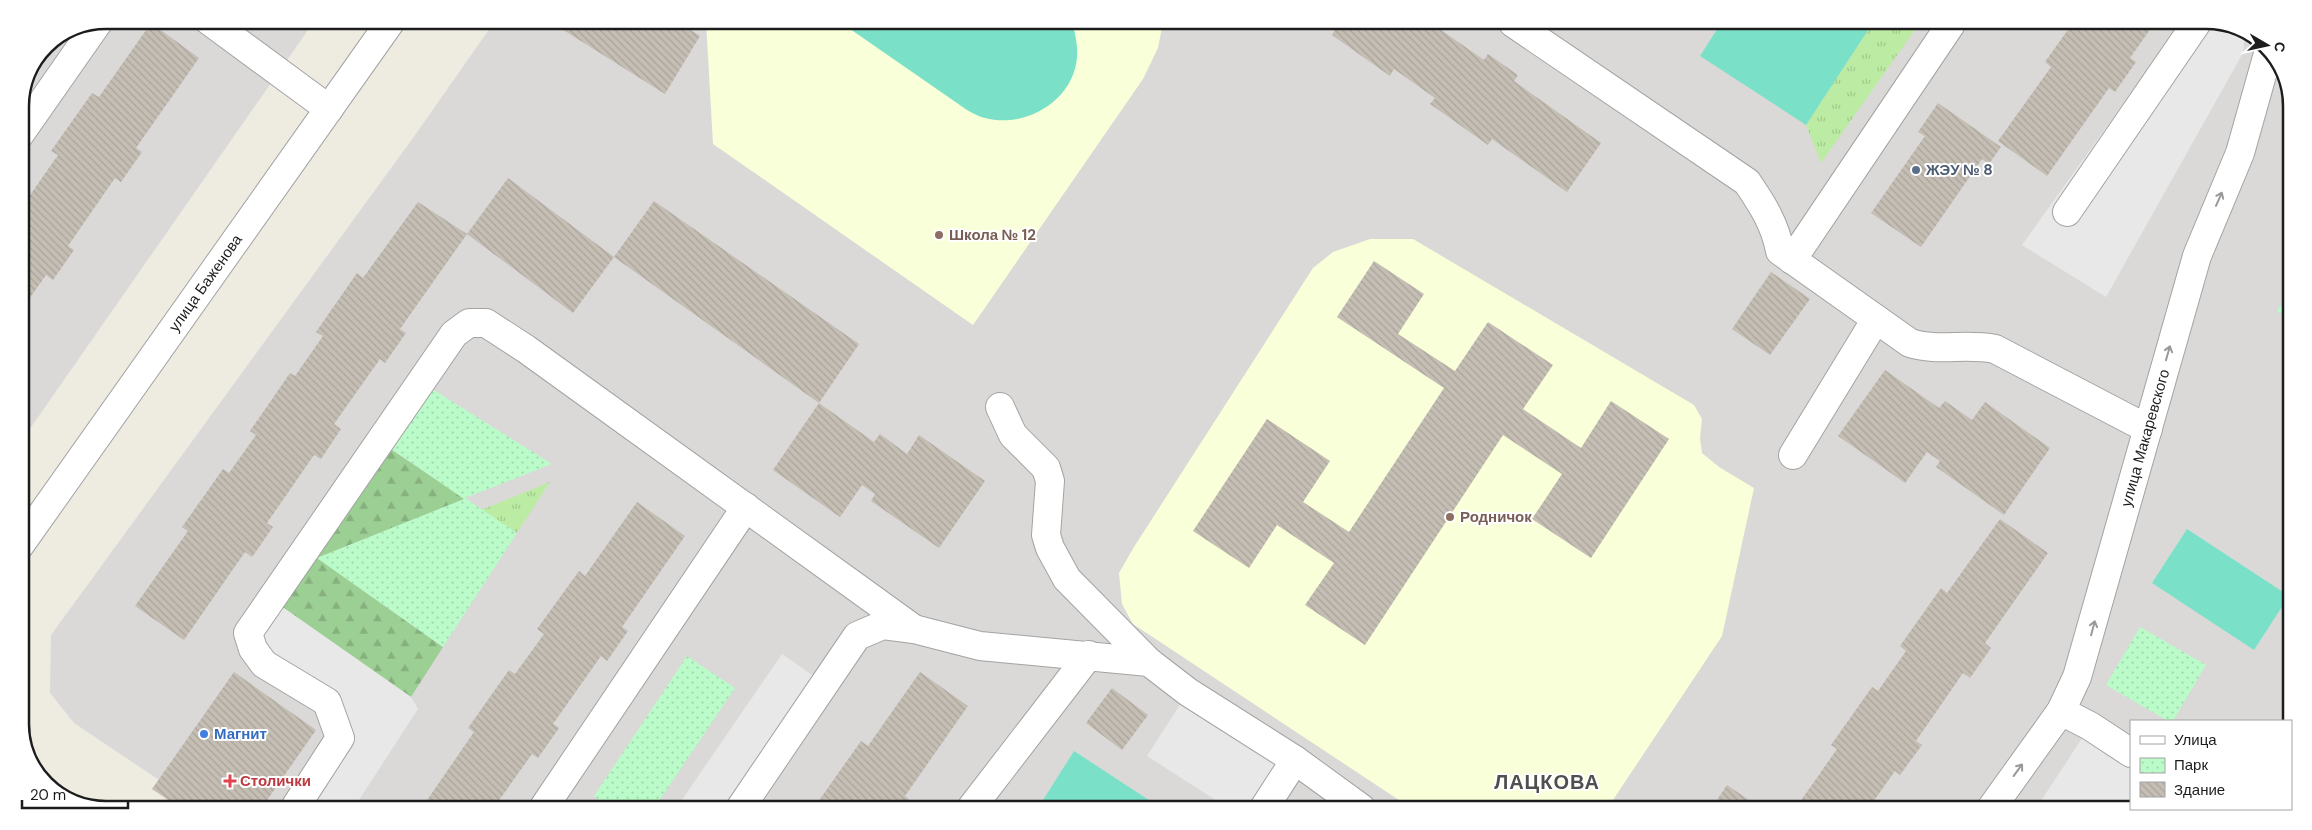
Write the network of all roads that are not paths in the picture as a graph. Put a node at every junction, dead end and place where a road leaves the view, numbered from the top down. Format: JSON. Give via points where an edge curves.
{"nodes":[{"id":1,"x":220,"y":29,"type":"edge"},
{"id":2,"x":385,"y":29,"type":"edge"},
{"id":3,"x":1522,"y":29,"type":"edge"},
{"id":4,"x":1948,"y":29,"type":"edge"},
{"id":5,"x":2193,"y":29,"type":"edge"},
{"id":6,"x":93,"y":30,"type":"edge"},
{"id":7,"x":2263,"y":70,"type":"edge"},
{"id":8,"x":329,"y":109,"type":"junction"},
{"id":9,"x":29,"y":121,"type":"edge"},
{"id":10,"x":2067,"y":212,"type":"dead end"},
{"id":11,"x":1792,"y":260,"type":"junction"},
{"id":12,"x":1876,"y":318,"type":"junction"},
{"id":13,"x":1000,"y":407,"type":"dead end"},
{"id":14,"x":2148,"y":428,"type":"junction"},
{"id":15,"x":1793,"y":455,"type":"dead end"},
{"id":16,"x":746,"y":507,"type":"junction"},
{"id":17,"x":29,"y":532,"type":"edge"},
{"id":18,"x":914,"y":629,"type":"junction"},
{"id":19,"x":1089,"y":655,"type":"junction"},
{"id":20,"x":1149,"y":662,"type":"junction"},
{"id":21,"x":2061,"y":711,"type":"junction"},
{"id":22,"x":2130,"y":752,"type":"edge"},
{"id":23,"x":1295,"y":760,"type":"junction"},
{"id":24,"x":299,"y":801,"type":"edge"},
{"id":25,"x":547,"y":801,"type":"edge"},
{"id":26,"x":745,"y":801,"type":"edge"},
{"id":27,"x":977,"y":801,"type":"edge"},
{"id":28,"x":1269,"y":801,"type":"edge"},
{"id":29,"x":1351,"y":801,"type":"edge"},
{"id":30,"x":1996,"y":801,"type":"edge"}],
"edges":[{"from":1,"to":8,"type":"street"},
{"from":2,"to":8,"type":"street","name":"улица Баженова"},
{"from":3,"to":11,"type":"street","via":[[1747,182],[1777,232],[1780,251]]},
{"from":4,"to":11,"type":"street"},
{"from":5,"to":10,"type":"street"},
{"from":6,"to":9,"type":"street"},
{"from":14,"to":7,"type":"street","name":"улица Макаревского","one_way":true,"via":[[2197,256],[2240,153]]},
{"from":8,"to":17,"type":"street","name":"улица Баженова"},
{"from":11,"to":12,"type":"street"},
{"from":12,"to":14,"type":"street","via":[[1910,343],[1926,348],[1974,345],[1995,348]]},
{"from":12,"to":15,"type":"street"},
{"from":13,"to":20,"type":"street","via":[[1013,435],[1046,468],[1050,481],[1046,535],[1068,579]]},
{"from":21,"to":14,"type":"street","name":"улица Макаревского","one_way":true,"via":[[2077,677],[2090,636]]},
{"from":16,"to":18,"type":"street"},
{"from":16,"to":24,"type":"street","via":[[526,349],[486,323],[469,323],[454,334],[248,633],[253,649],[264,664],[327,702],[340,738]]},
{"from":16,"to":25,"type":"street"},
{"from":18,"to":19,"type":"street","via":[[980,646]]},
{"from":18,"to":26,"type":"street","via":[[883,625],[857,636]]},
{"from":19,"to":20,"type":"street"},
{"from":19,"to":27,"type":"street"},
{"from":20,"to":23,"type":"street","via":[[1188,692]]},
{"from":21,"to":22,"type":"street"},
{"from":30,"to":21,"type":"street","name":"улица Макаревского","one_way":true},
{"from":23,"to":28,"type":"street"},
{"from":23,"to":29,"type":"street"}]}
